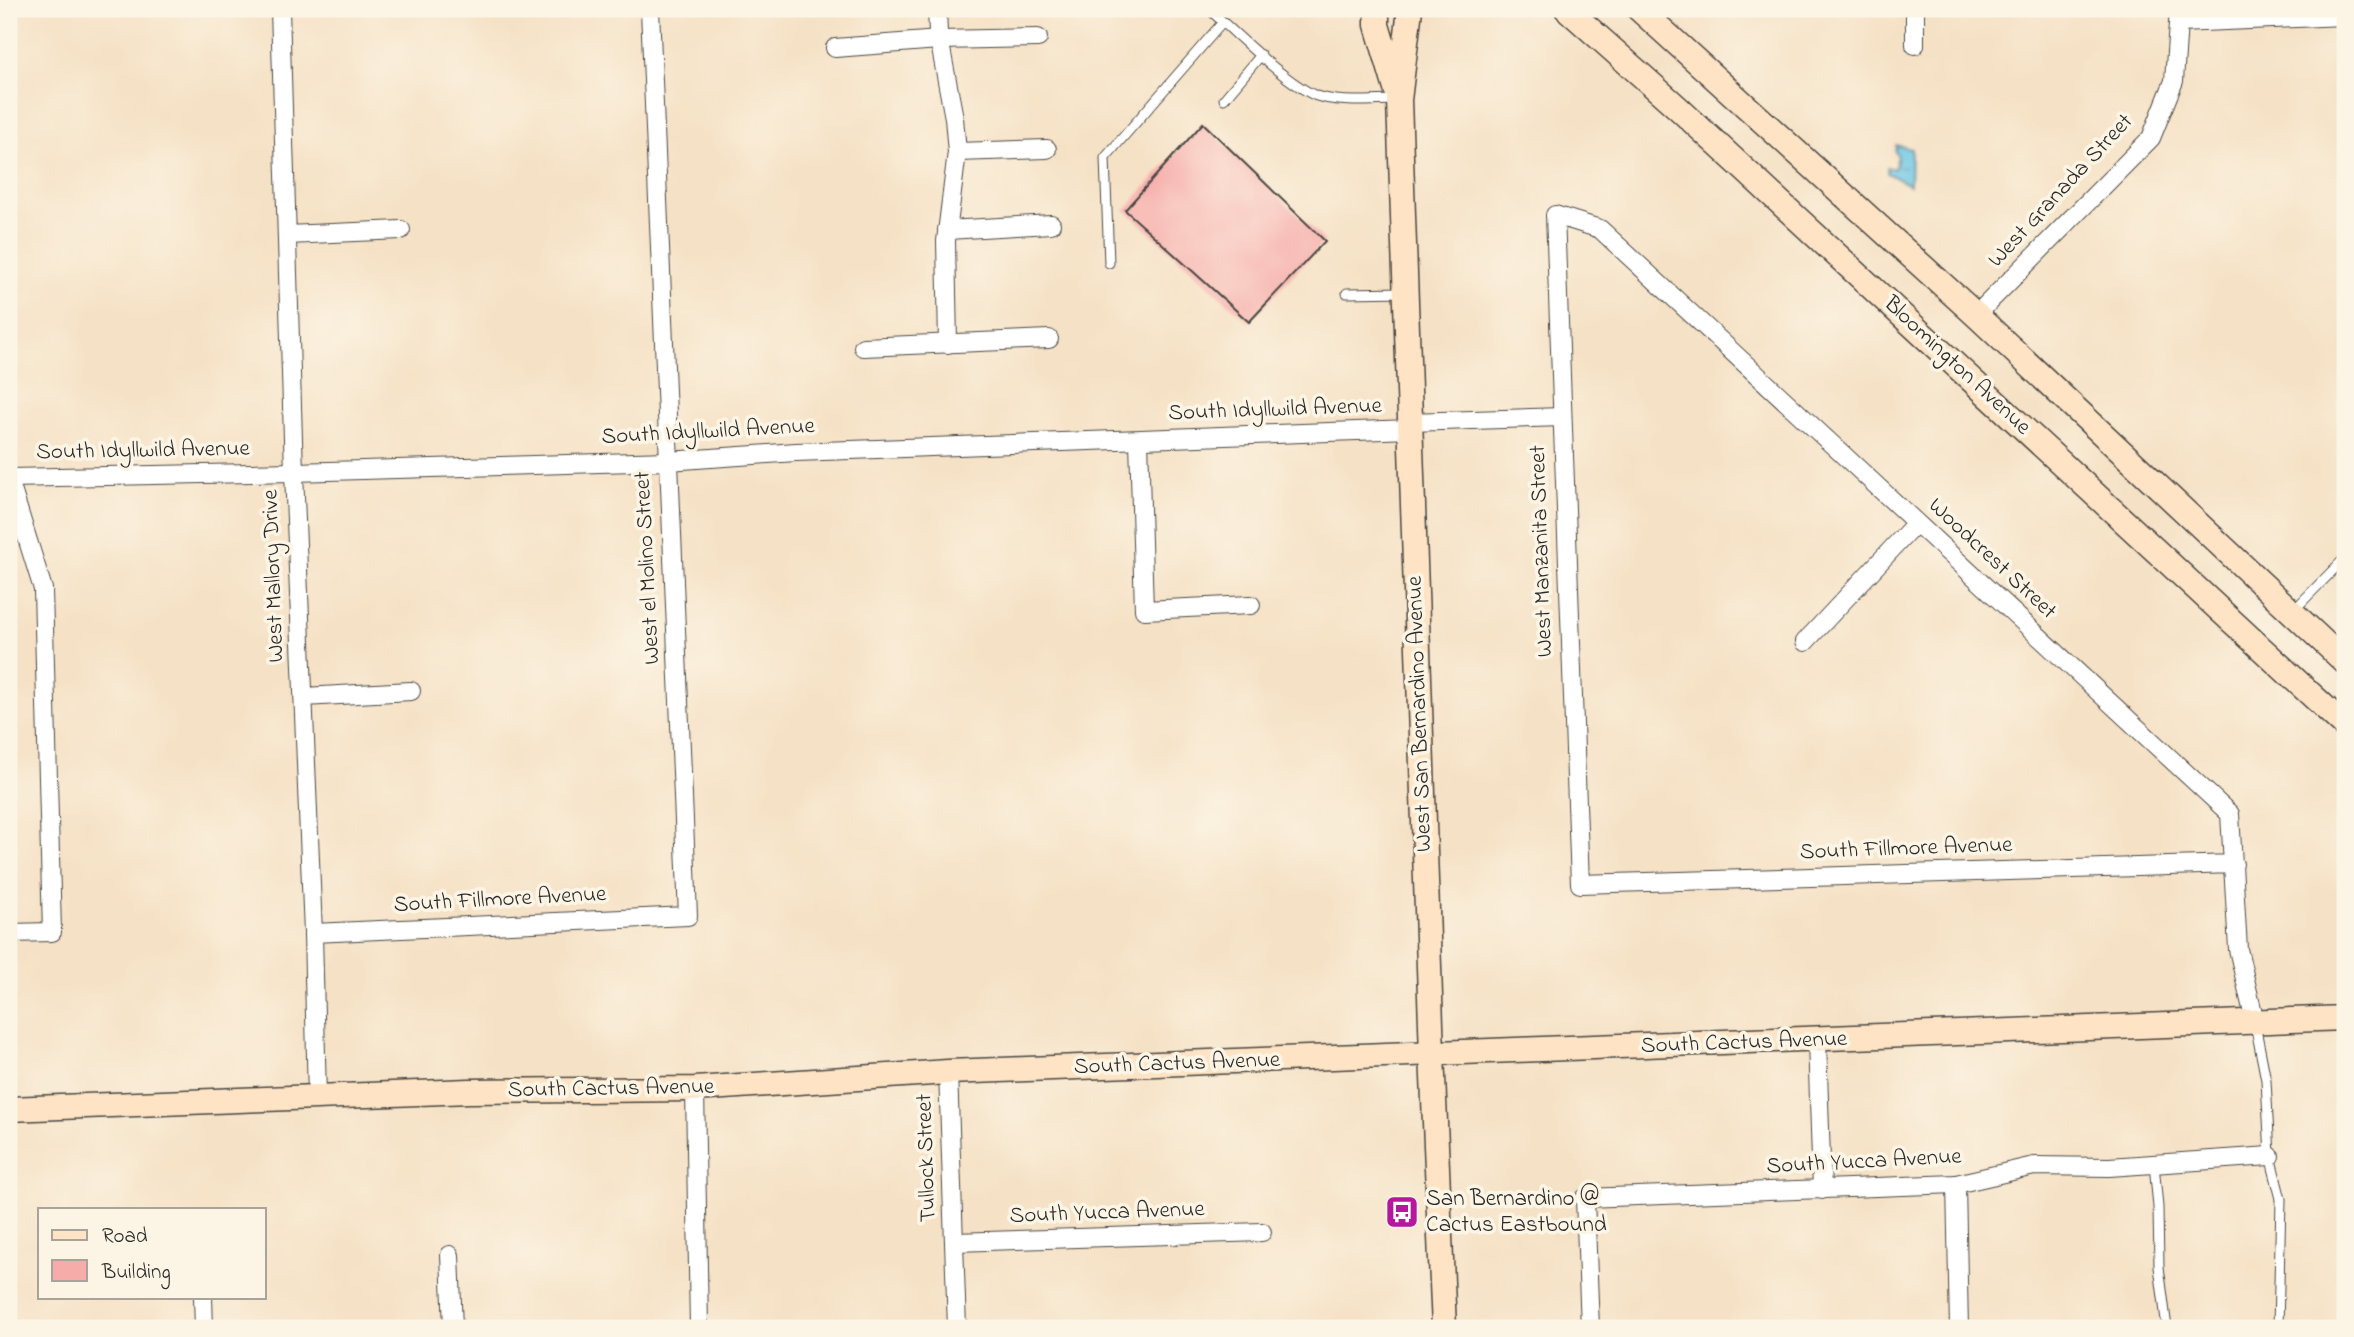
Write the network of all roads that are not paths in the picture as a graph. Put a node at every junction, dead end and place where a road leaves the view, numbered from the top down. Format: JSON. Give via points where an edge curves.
{"nodes":[{"id":1,"x":280,"y":9,"type":"edge"},
{"id":2,"x":650,"y":9,"type":"edge"},
{"id":3,"x":937,"y":9,"type":"edge"},
{"id":4,"x":1209,"y":9,"type":"edge"},
{"id":5,"x":1377,"y":9,"type":"edge"},
{"id":6,"x":1410,"y":9,"type":"edge"},
{"id":7,"x":1567,"y":9,"type":"edge"},
{"id":8,"x":1639,"y":9,"type":"edge"},
{"id":9,"x":1915,"y":9,"type":"edge"},
{"id":10,"x":2179,"y":16,"type":"edge"},
{"id":11,"x":2345,"y":16,"type":"edge"},
{"id":12,"x":1223,"y":22,"type":"junction"},
{"id":13,"x":1038,"y":38,"type":"dead end"},
{"id":14,"x":939,"y":40,"type":"junction"},
{"id":15,"x":1915,"y":45,"type":"dead end"},
{"id":16,"x":835,"y":48,"type":"dead end"},
{"id":17,"x":1261,"y":55,"type":"junction"},
{"id":18,"x":1224,"y":99,"type":"dead end"},
{"id":19,"x":1399,"y":100,"type":"junction"},
{"id":20,"x":1047,"y":149,"type":"dead end"},
{"id":21,"x":957,"y":152,"type":"junction"},
{"id":22,"x":1555,"y":215,"type":"joint"},
{"id":23,"x":1051,"y":224,"type":"dead end"},
{"id":24,"x":401,"y":230,"type":"dead end"},
{"id":25,"x":947,"y":230,"type":"junction"},
{"id":26,"x":287,"y":234,"type":"junction"},
{"id":27,"x":1109,"y":263,"type":"dead end"},
{"id":28,"x":1406,"y":292,"type":"junction"},
{"id":29,"x":1347,"y":293,"type":"dead end"},
{"id":30,"x":1976,"y":316,"type":"junction"},
{"id":31,"x":1049,"y":339,"type":"dead end"},
{"id":32,"x":948,"y":344,"type":"junction"},
{"id":33,"x":863,"y":347,"type":"dead end"},
{"id":34,"x":1562,"y":418,"type":"junction"},
{"id":35,"x":1410,"y":426,"type":"junction"},
{"id":36,"x":1139,"y":440,"type":"junction"},
{"id":37,"x":668,"y":461,"type":"junction"},
{"id":38,"x":294,"y":472,"type":"junction"},
{"id":39,"x":9,"y":479,"type":"edge"},
{"id":40,"x":1916,"y":523,"type":"junction"},
{"id":41,"x":2345,"y":558,"type":"edge"},
{"id":42,"x":1251,"y":605,"type":"dead end"},
{"id":43,"x":2292,"y":613,"type":"junction"},
{"id":44,"x":1805,"y":642,"type":"dead end"},
{"id":45,"x":2345,"y":662,"type":"edge"},
{"id":46,"x":411,"y":691,"type":"dead end"},
{"id":47,"x":303,"y":698,"type":"junction"},
{"id":48,"x":2345,"y":726,"type":"edge"},
{"id":49,"x":2234,"y":864,"type":"junction"},
{"id":50,"x":1580,"y":884,"type":"joint"},
{"id":51,"x":688,"y":916,"type":"joint"},
{"id":52,"x":9,"y":933,"type":"edge"},
{"id":53,"x":313,"y":933,"type":"junction"},
{"id":54,"x":2345,"y":1018,"type":"edge"},
{"id":55,"x":2255,"y":1022,"type":"junction"},
{"id":56,"x":1817,"y":1040,"type":"junction"},
{"id":57,"x":1432,"y":1054,"type":"junction"},
{"id":58,"x":948,"y":1072,"type":"junction"},
{"id":59,"x":695,"y":1089,"type":"junction"},
{"id":60,"x":317,"y":1098,"type":"junction"},
{"id":61,"x":9,"y":1109,"type":"edge"},
{"id":62,"x":2270,"y":1156,"type":"junction"},
{"id":63,"x":2154,"y":1164,"type":"junction"},
{"id":64,"x":1956,"y":1184,"type":"junction"},
{"id":65,"x":1822,"y":1190,"type":"junction"},
{"id":66,"x":1262,"y":1232,"type":"dead end"},
{"id":67,"x":954,"y":1242,"type":"junction"},
{"id":68,"x":450,"y":1255,"type":"dead end"},
{"id":69,"x":203,"y":1298,"type":"edge"},
{"id":70,"x":204,"y":1328,"type":"edge"},
{"id":71,"x":453,"y":1328,"type":"edge"},
{"id":72,"x":699,"y":1328,"type":"edge"},
{"id":73,"x":957,"y":1328,"type":"edge"},
{"id":74,"x":1444,"y":1328,"type":"edge"},
{"id":75,"x":1590,"y":1328,"type":"edge"},
{"id":76,"x":1959,"y":1328,"type":"edge"},
{"id":77,"x":2167,"y":1328,"type":"edge"},
{"id":78,"x":2278,"y":1328,"type":"edge"}],
"edges":[{"from":1,"to":26,"type":"street","name":"West Mallory Drive"},
{"from":2,"to":37,"type":"street","name":"West el Molino Street"},
{"from":3,"to":14,"type":"street"},
{"from":4,"to":12,"type":"lane"},
{"from":5,"to":19,"type":"main road","name":"West San Bernardino Avenue","via":[[1377,24]]},
{"from":6,"to":19,"type":"main road","name":"West San Bernardino Avenue"},
{"from":7,"to":48,"type":"main road","name":"Bloomington Avenue"},
{"from":8,"to":30,"type":"main road"},
{"from":9,"to":15,"type":"street"},
{"from":10,"to":11,"type":"street"},
{"from":10,"to":30,"type":"street","name":"West Granada Street","via":[[2174,81],[2151,138]]},
{"from":12,"to":17,"type":"lane"},
{"from":12,"to":27,"type":"lane","via":[[1105,158]]},
{"from":13,"to":14,"type":"street"},
{"from":14,"to":16,"type":"street"},
{"from":14,"to":21,"type":"street"},
{"from":17,"to":18,"type":"lane"},
{"from":17,"to":19,"type":"lane","via":[[1317,96]]},
{"from":19,"to":28,"type":"main road","name":"West San Bernardino Avenue"},
{"from":20,"to":21,"type":"street"},
{"from":21,"to":25,"type":"street"},
{"from":22,"to":34,"type":"street","name":"West Manzanita Street"},
{"from":22,"to":40,"type":"street","name":"Woodcrest Street","via":[[1600,229]]},
{"from":23,"to":25,"type":"street"},
{"from":24,"to":26,"type":"street"},
{"from":25,"to":32,"type":"street"},
{"from":26,"to":38,"type":"street","name":"West Mallory Drive"},
{"from":28,"to":29,"type":"lane"},
{"from":28,"to":35,"type":"main road","name":"West San Bernardino Avenue"},
{"from":30,"to":43,"type":"main road"},
{"from":31,"to":32,"type":"street"},
{"from":32,"to":33,"type":"street"},
{"from":34,"to":35,"type":"street","name":"South Idyllwild Avenue"},
{"from":34,"to":50,"type":"street","name":"West Manzanita Street"},
{"from":35,"to":36,"type":"street","name":"South Idyllwild Avenue"},
{"from":35,"to":57,"type":"main road","name":"West San Bernardino Avenue"},
{"from":36,"to":37,"type":"street","name":"South Idyllwild Avenue"},
{"from":36,"to":42,"type":"street","via":[[1144,610]]},
{"from":37,"to":38,"type":"street","name":"South Idyllwild Avenue"},
{"from":37,"to":51,"type":"street","name":"West el Molino Street"},
{"from":38,"to":39,"type":"street","name":"South Idyllwild Avenue"},
{"from":38,"to":47,"type":"street","name":"West Mallory Drive"},
{"from":39,"to":52,"type":"street","via":[[43,589],[52,932]]},
{"from":40,"to":44,"type":"street"},
{"from":40,"to":49,"type":"street","name":"Woodcrest Street","via":[[2230,814]]},
{"from":41,"to":43,"type":"lane"},
{"from":43,"to":45,"type":"main road"},
{"from":46,"to":47,"type":"street"},
{"from":47,"to":53,"type":"street","name":"West Mallory Drive"},
{"from":49,"to":50,"type":"street","name":"South Fillmore Avenue"},
{"from":49,"to":55,"type":"street","name":"Woodcrest Street","via":[[2238,949]]},
{"from":51,"to":53,"type":"street","name":"South Fillmore Avenue"},
{"from":53,"to":60,"type":"street","name":"West Mallory Drive"},
{"from":54,"to":55,"type":"main road","name":"South Cactus Avenue"},
{"from":55,"to":56,"type":"main road","name":"South Cactus Avenue"},
{"from":55,"to":62,"type":"lane","via":[[2266,1080]]},
{"from":56,"to":57,"type":"main road","name":"South Cactus Avenue"},
{"from":56,"to":65,"type":"street"},
{"from":57,"to":58,"type":"main road","name":"South Cactus Avenue"},
{"from":57,"to":74,"type":"main road","name":"West San Bernardino Avenue"},
{"from":58,"to":59,"type":"main road","name":"South Cactus Avenue"},
{"from":58,"to":67,"type":"street","name":"Tullock Street"},
{"from":59,"to":60,"type":"main road","name":"South Cactus Avenue"},
{"from":59,"to":72,"type":"street"},
{"from":60,"to":61,"type":"main road","name":"South Cactus Avenue"},
{"from":62,"to":63,"type":"street","name":"South Yucca Avenue"},
{"from":62,"to":78,"type":"lane","via":[[2281,1199]]},
{"from":63,"to":64,"type":"street","name":"South Yucca Avenue","via":[[2034,1166]]},
{"from":63,"to":77,"type":"lane"},
{"from":64,"to":65,"type":"street","name":"South Yucca Avenue"},
{"from":64,"to":76,"type":"street"},
{"from":65,"to":75,"type":"street","name":"South Yucca Avenue","via":[[1585,1198]]},
{"from":66,"to":67,"type":"street","name":"South Yucca Avenue"},
{"from":67,"to":73,"type":"street","name":"Tullock Street"},
{"from":68,"to":71,"type":"street"},
{"from":69,"to":70,"type":"street"}]}
